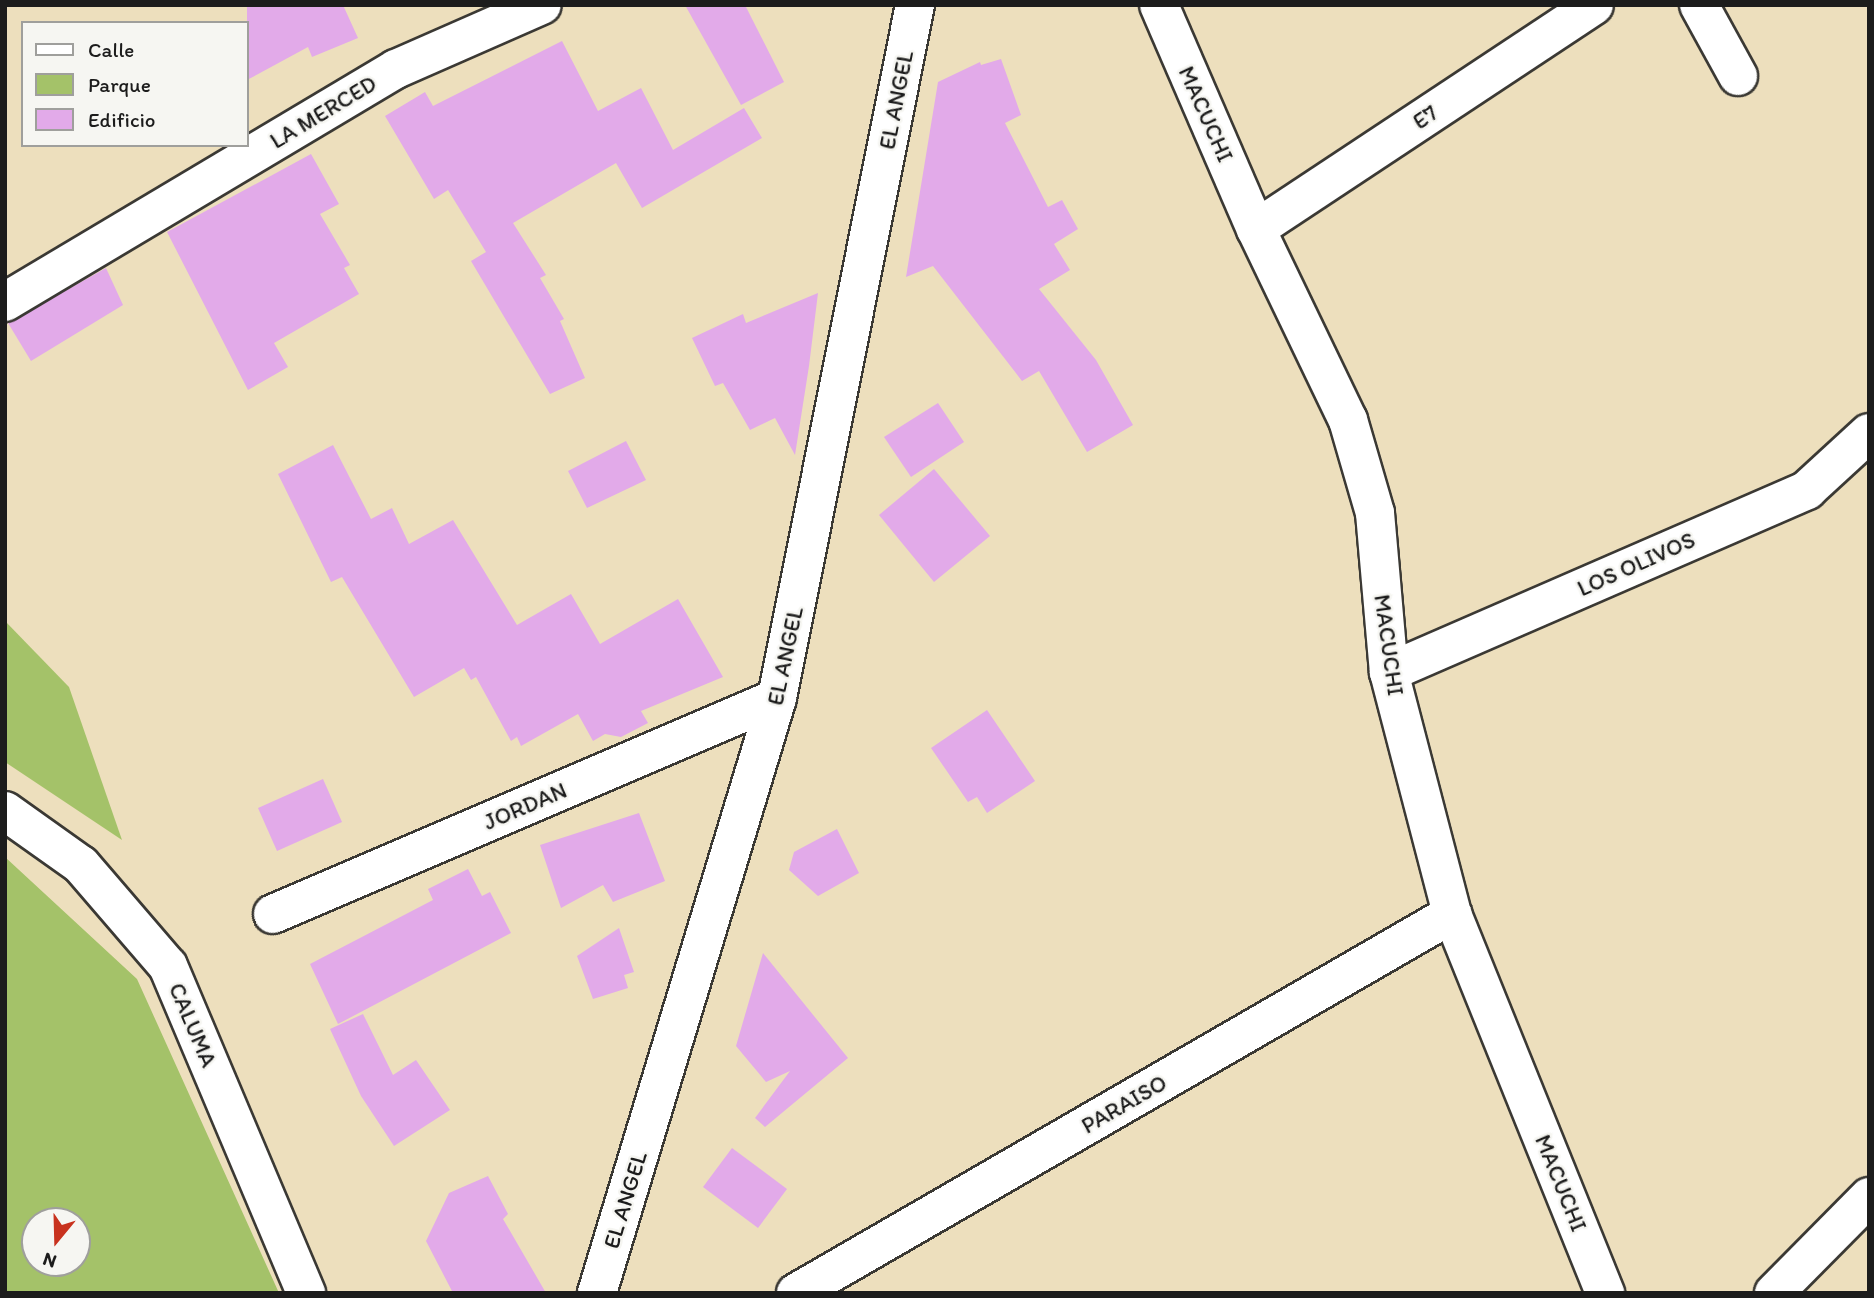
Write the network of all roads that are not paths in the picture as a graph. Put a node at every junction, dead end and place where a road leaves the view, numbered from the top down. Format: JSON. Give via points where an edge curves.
{"nodes":[{"id":1,"x":542,"y":5,"type":"edge"},
{"id":2,"x":915,"y":5,"type":"edge"},
{"id":3,"x":1159,"y":5,"type":"edge"},
{"id":4,"x":1594,"y":5,"type":"edge"},
{"id":5,"x":1699,"y":5,"type":"edge"},
{"id":6,"x":1738,"y":76,"type":"dead end"},
{"id":7,"x":1256,"y":229,"type":"junction"},
{"id":8,"x":5,"y":302,"type":"edge"},
{"id":9,"x":1869,"y":433,"type":"edge"},
{"id":10,"x":1389,"y":673,"type":"junction"},
{"id":11,"x":778,"y":698,"type":"junction"},
{"id":12,"x":5,"y":811,"type":"edge"},
{"id":13,"x":273,"y":914,"type":"dead end"},
{"id":14,"x":1452,"y":914,"type":"junction"},
{"id":15,"x":1869,"y":1197,"type":"edge"},
{"id":16,"x":306,"y":1293,"type":"edge"},
{"id":17,"x":597,"y":1293,"type":"edge"},
{"id":18,"x":796,"y":1293,"type":"edge"},
{"id":19,"x":1605,"y":1293,"type":"edge"},
{"id":20,"x":1773,"y":1293,"type":"edge"}],
"edges":[{"from":1,"to":8,"type":"street","name":"LA MERCED","via":[[396,69]]},
{"from":2,"to":11,"type":"street","name":"EL ANGEL"},
{"from":3,"to":7,"type":"street","name":"MACUCHI"},
{"from":4,"to":7,"type":"street","name":"E7"},
{"from":5,"to":6,"type":"street"},
{"from":7,"to":10,"type":"street","name":"MACUCHI","via":[[1348,420],[1375,513]]},
{"from":9,"to":10,"type":"street","name":"LOS OLIVOS","via":[[1807,490]]},
{"from":10,"to":14,"type":"street","name":"MACUCHI"},
{"from":11,"to":13,"type":"street","name":"JORDAN"},
{"from":11,"to":17,"type":"street","name":"EL ANGEL"},
{"from":12,"to":16,"type":"street","name":"CALUMA","via":[[82,865],[168,966]]},
{"from":14,"to":18,"type":"street","name":"PARAISO"},
{"from":14,"to":19,"type":"street","name":"MACUCHI"},
{"from":15,"to":20,"type":"street"}]}
